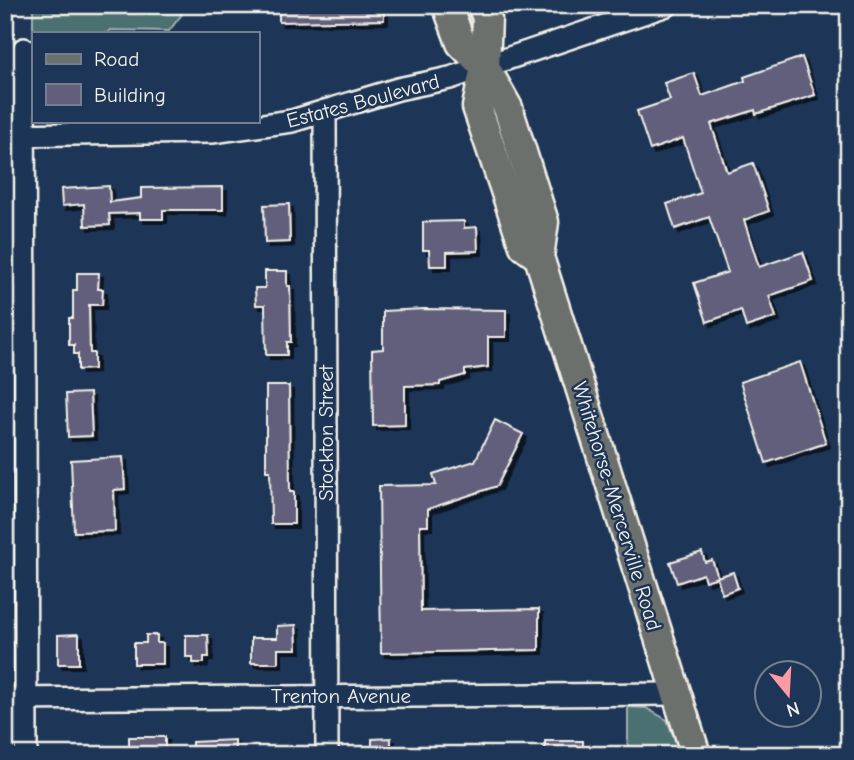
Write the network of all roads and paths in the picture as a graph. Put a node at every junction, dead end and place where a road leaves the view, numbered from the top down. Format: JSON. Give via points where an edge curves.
{"nodes":[{"id":1,"x":447,"y":5,"type":"edge"},
{"id":2,"x":482,"y":5,"type":"edge"},
{"id":3,"x":667,"y":5,"type":"edge"},
{"id":4,"x":24,"y":49,"type":"dead end"},
{"id":5,"x":485,"y":67,"type":"junction"},
{"id":6,"x":326,"y":111,"type":"junction"},
{"id":7,"x":16,"y":135,"type":"edge"},
{"id":8,"x":676,"y":694,"type":"junction"},
{"id":9,"x":327,"y":696,"type":"junction"},
{"id":10,"x":15,"y":699,"type":"edge"},
{"id":11,"x":26,"y":755,"type":"edge"},
{"id":12,"x":327,"y":755,"type":"edge"},
{"id":13,"x":696,"y":755,"type":"edge"}],
"edges":[{"from":1,"to":5,"type":"main road","via":[[461,43]]},
{"from":2,"to":5,"type":"main road","name":"Whitehorse-Mercerville Road","via":[[487,18]]},
{"from":3,"to":5,"type":"street","name":"Estates Boulevard"},
{"from":4,"to":7,"type":"street"},
{"from":5,"to":6,"type":"street","name":"Estates Boulevard"},
{"from":5,"to":8,"type":"main road","name":"Whitehorse-Mercerville Road","via":[[477,107],[524,247],[539,257]]},
{"from":6,"to":7,"type":"street","name":"Estates Boulevard","via":[[212,132]]},
{"from":6,"to":9,"type":"street","name":"Stockton Street"},
{"from":7,"to":10,"type":"street"},
{"from":8,"to":9,"type":"street","name":"Trenton Avenue"},
{"from":8,"to":13,"type":"main road","name":"Whitehorse-Mercerville Road"},
{"from":9,"to":10,"type":"street","name":"Trenton Avenue"},
{"from":9,"to":12,"type":"street","name":"Stockton Street"},
{"from":10,"to":11,"type":"street"}]}
